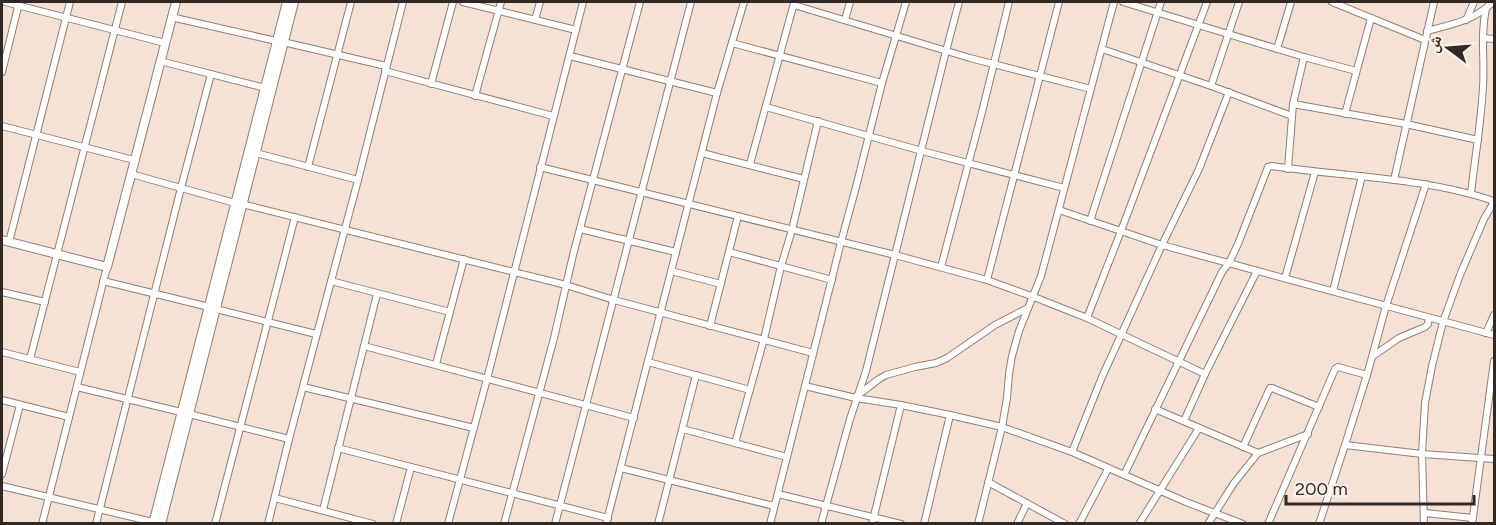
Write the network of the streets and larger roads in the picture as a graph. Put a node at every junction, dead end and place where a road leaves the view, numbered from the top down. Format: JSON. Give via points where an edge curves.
{"nodes":[{"id":1,"x":5,"y":2,"type":"edge"},
{"id":2,"x":70,"y":2,"type":"edge"},
{"id":3,"x":122,"y":2,"type":"edge"},
{"id":4,"x":176,"y":2,"type":"edge"},
{"id":5,"x":287,"y":2,"type":"edge"},
{"id":6,"x":294,"y":2,"type":"edge"},
{"id":7,"x":351,"y":2,"type":"edge"},
{"id":8,"x":403,"y":2,"type":"edge"},
{"id":9,"x":453,"y":2,"type":"edge"},
{"id":10,"x":463,"y":2,"type":"edge"},
{"id":11,"x":501,"y":2,"type":"edge"},
{"id":12,"x":540,"y":2,"type":"edge"},
{"id":13,"x":583,"y":2,"type":"edge"},
{"id":14,"x":640,"y":2,"type":"edge"},
{"id":15,"x":690,"y":2,"type":"edge"},
{"id":16,"x":744,"y":2,"type":"edge"},
{"id":17,"x":850,"y":2,"type":"edge"},
{"id":18,"x":906,"y":2,"type":"edge"},
{"id":19,"x":959,"y":2,"type":"edge"},
{"id":20,"x":1009,"y":2,"type":"edge"},
{"id":21,"x":1059,"y":2,"type":"edge"},
{"id":22,"x":1114,"y":2,"type":"edge"},
{"id":23,"x":1123,"y":2,"type":"edge"},
{"id":24,"x":1161,"y":2,"type":"edge"},
{"id":25,"x":1207,"y":2,"type":"edge"},
{"id":26,"x":1239,"y":2,"type":"edge"},
{"id":27,"x":1291,"y":2,"type":"edge"},
{"id":28,"x":1332,"y":2,"type":"edge"},
{"id":29,"x":1434,"y":2,"type":"edge"},
{"id":30,"x":1474,"y":2,"type":"edge"},
{"id":31,"x":1493,"y":2,"type":"edge"},
{"id":32,"x":18,"y":3,"type":"edge"},
{"id":33,"x":794,"y":3,"type":"edge"},
{"id":34,"x":1342,"y":3,"type":"edge"},
{"id":35,"x":1486,"y":9,"type":"junction"},
{"id":36,"x":498,"y":10,"type":"junction"},
{"id":37,"x":1158,"y":13,"type":"junction"},
{"id":38,"x":171,"y":17,"type":"junction"},
{"id":39,"x":66,"y":18,"type":"junction"},
{"id":40,"x":1371,"y":18,"type":"junction"},
{"id":41,"x":535,"y":20,"type":"junction"},
{"id":42,"x":845,"y":20,"type":"junction"},
{"id":43,"x":1466,"y":21,"type":"junction"},
{"id":44,"x":1198,"y":26,"type":"junction"},
{"id":45,"x":115,"y":30,"type":"junction"},
{"id":46,"x":576,"y":30,"type":"junction"},
{"id":47,"x":1427,"y":31,"type":"junction"},
{"id":48,"x":1228,"y":34,"type":"junction"},
{"id":49,"x":896,"y":35,"type":"junction"},
{"id":50,"x":1483,"y":38,"type":"junction"},
{"id":51,"x":1494,"y":39,"type":"edge"},
{"id":52,"x":1425,"y":40,"type":"junction"},
{"id":53,"x":280,"y":41,"type":"junction"},
{"id":54,"x":165,"y":43,"type":"junction"},
{"id":55,"x":732,"y":43,"type":"junction"},
{"id":56,"x":1102,"y":49,"type":"junction"},
{"id":57,"x":1277,"y":49,"type":"junction"},
{"id":58,"x":946,"y":51,"type":"junction"},
{"id":59,"x":338,"y":55,"type":"junction"},
{"id":60,"x":570,"y":56,"type":"junction"},
{"id":61,"x":780,"y":56,"type":"junction"},
{"id":62,"x":1304,"y":57,"type":"junction"},
{"id":63,"x":160,"y":61,"type":"junction"},
{"id":64,"x":1142,"y":62,"type":"junction"},
{"id":65,"x":994,"y":64,"type":"junction"},
{"id":66,"x":622,"y":68,"type":"junction"},
{"id":67,"x":385,"y":69,"type":"junction"},
{"id":68,"x":1356,"y":71,"type":"junction"},
{"id":69,"x":2,"y":72,"type":"edge"},
{"id":70,"x":211,"y":74,"type":"junction"},
{"id":71,"x":1039,"y":75,"type":"junction"},
{"id":72,"x":1179,"y":75,"type":"junction"},
{"id":73,"x":670,"y":81,"type":"junction"},
{"id":74,"x":882,"y":83,"type":"junction"},
{"id":75,"x":431,"y":84,"type":"junction"},
{"id":76,"x":1211,"y":86,"type":"junction"},
{"id":77,"x":265,"y":88,"type":"junction"},
{"id":78,"x":1091,"y":89,"type":"junction"},
{"id":79,"x":717,"y":93,"type":"junction"},
{"id":80,"x":1229,"y":93,"type":"junction"},
{"id":81,"x":475,"y":96,"type":"junction"},
{"id":82,"x":1293,"y":104,"type":"junction"},
{"id":83,"x":766,"y":107,"type":"junction"},
{"id":84,"x":1345,"y":114,"type":"junction"},
{"id":85,"x":554,"y":116,"type":"junction"},
{"id":86,"x":1292,"y":116,"type":"junction"},
{"id":87,"x":818,"y":121,"type":"junction"},
{"id":88,"x":1406,"y":124,"type":"junction"},
{"id":89,"x":2,"y":126,"type":"edge"},
{"id":90,"x":37,"y":135,"type":"junction"},
{"id":91,"x":870,"y":135,"type":"junction"},
{"id":92,"x":1478,"y":140,"type":"junction"},
{"id":93,"x":84,"y":147,"type":"junction"},
{"id":94,"x":921,"y":151,"type":"junction"},
{"id":95,"x":256,"y":153,"type":"junction"},
{"id":96,"x":702,"y":153,"type":"junction"},
{"id":97,"x":134,"y":160,"type":"junction"},
{"id":98,"x":750,"y":164,"type":"junction"},
{"id":99,"x":969,"y":164,"type":"junction"},
{"id":100,"x":308,"y":167,"type":"junction"},
{"id":101,"x":540,"y":167,"type":"junction"},
{"id":102,"x":1288,"y":169,"type":"junction"},
{"id":103,"x":1315,"y":172,"type":"junction"},
{"id":104,"x":131,"y":174,"type":"junction"},
{"id":105,"x":1014,"y":176,"type":"junction"},
{"id":106,"x":1362,"y":176,"type":"junction"},
{"id":107,"x":804,"y":178,"type":"junction"},
{"id":108,"x":358,"y":180,"type":"junction"},
{"id":109,"x":1394,"y":180,"type":"junction"},
{"id":110,"x":593,"y":181,"type":"junction"},
{"id":111,"x":1426,"y":184,"type":"junction"},
{"id":112,"x":181,"y":188,"type":"junction"},
{"id":113,"x":1064,"y":188,"type":"junction"},
{"id":114,"x":642,"y":191,"type":"junction"},
{"id":115,"x":1471,"y":193,"type":"junction"},
{"id":116,"x":1494,"y":201,"type":"edge"},
{"id":117,"x":238,"y":203,"type":"junction"},
{"id":118,"x":689,"y":203,"type":"junction"},
{"id":119,"x":1059,"y":210,"type":"junction"},
{"id":120,"x":738,"y":216,"type":"junction"},
{"id":121,"x":295,"y":217,"type":"junction"},
{"id":122,"x":1090,"y":221,"type":"junction"},
{"id":123,"x":580,"y":229,"type":"junction"},
{"id":124,"x":345,"y":230,"type":"junction"},
{"id":125,"x":792,"y":230,"type":"junction"},
{"id":126,"x":1121,"y":231,"type":"junction"},
{"id":127,"x":629,"y":240,"type":"junction"},
{"id":128,"x":5,"y":241,"type":"edge"},
{"id":129,"x":841,"y":242,"type":"junction"},
{"id":130,"x":1162,"y":245,"type":"junction"},
{"id":131,"x":676,"y":252,"type":"junction"},
{"id":132,"x":729,"y":252,"type":"junction"},
{"id":133,"x":57,"y":254,"type":"junction"},
{"id":134,"x":895,"y":255,"type":"junction"},
{"id":135,"x":464,"y":259,"type":"junction"},
{"id":136,"x":1229,"y":263,"type":"junction"},
{"id":137,"x":781,"y":266,"type":"junction"},
{"id":138,"x":107,"y":267,"type":"junction"},
{"id":139,"x":941,"y":267,"type":"junction"},
{"id":140,"x":671,"y":271,"type":"junction"},
{"id":141,"x":1257,"y":271,"type":"junction"},
{"id":142,"x":514,"y":272,"type":"junction"},
{"id":143,"x":1285,"y":278,"type":"junction"},
{"id":144,"x":103,"y":280,"type":"junction"},
{"id":145,"x":832,"y":280,"type":"junction"},
{"id":146,"x":987,"y":280,"type":"junction"},
{"id":147,"x":331,"y":281,"type":"junction"},
{"id":148,"x":721,"y":284,"type":"junction"},
{"id":149,"x":566,"y":285,"type":"junction"},
{"id":150,"x":1332,"y":291,"type":"junction"},
{"id":151,"x":2,"y":292,"type":"edge"},
{"id":152,"x":155,"y":294,"type":"junction"},
{"id":153,"x":377,"y":294,"type":"junction"},
{"id":154,"x":1034,"y":297,"type":"junction"},
{"id":155,"x":614,"y":300,"type":"junction"},
{"id":156,"x":45,"y":302,"type":"junction"},
{"id":157,"x":1386,"y":306,"type":"junction"},
{"id":158,"x":1028,"y":307,"type":"junction"},
{"id":159,"x":212,"y":308,"type":"junction"},
{"id":160,"x":450,"y":312,"type":"junction"},
{"id":161,"x":660,"y":312,"type":"junction"},
{"id":162,"x":1494,"y":315,"type":"edge"},
{"id":163,"x":1087,"y":318,"type":"junction"},
{"id":164,"x":1428,"y":318,"type":"junction"},
{"id":165,"x":269,"y":322,"type":"junction"},
{"id":166,"x":1443,"y":322,"type":"junction"},
{"id":167,"x":711,"y":326,"type":"junction"},
{"id":168,"x":1486,"y":333,"type":"junction"},
{"id":169,"x":316,"y":334,"type":"junction"},
{"id":170,"x":1122,"y":334,"type":"junction"},
{"id":171,"x":1494,"y":336,"type":"edge"},
{"id":172,"x":764,"y":339,"type":"junction"},
{"id":173,"x":364,"y":346,"type":"junction"},
{"id":174,"x":2,"y":352,"type":"edge"},
{"id":175,"x":813,"y":352,"type":"junction"},
{"id":176,"x":1373,"y":356,"type":"junction"},
{"id":177,"x":30,"y":359,"type":"junction"},
{"id":178,"x":1178,"y":361,"type":"junction"},
{"id":179,"x":1494,"y":361,"type":"edge"},
{"id":180,"x":648,"y":362,"type":"junction"},
{"id":181,"x":436,"y":364,"type":"junction"},
{"id":182,"x":80,"y":372,"type":"junction"},
{"id":183,"x":1205,"y":374,"type":"junction"},
{"id":184,"x":696,"y":375,"type":"junction"},
{"id":185,"x":1367,"y":375,"type":"junction"},
{"id":186,"x":487,"y":379,"type":"junction"},
{"id":187,"x":805,"y":386,"type":"junction"},
{"id":188,"x":77,"y":387,"type":"junction"},
{"id":189,"x":303,"y":387,"type":"junction"},
{"id":190,"x":750,"y":390,"type":"junction"},
{"id":191,"x":538,"y":392,"type":"junction"},
{"id":192,"x":857,"y":396,"type":"junction"},
{"id":193,"x":350,"y":398,"type":"junction"},
{"id":194,"x":127,"y":399,"type":"junction"},
{"id":195,"x":2,"y":400,"type":"edge"},
{"id":196,"x":20,"y":405,"type":"junction"},
{"id":197,"x":586,"y":405,"type":"junction"},
{"id":198,"x":901,"y":405,"type":"junction"},
{"id":199,"x":1319,"y":407,"type":"junction"},
{"id":200,"x":1155,"y":409,"type":"junction"},
{"id":201,"x":185,"y":413,"type":"junction"},
{"id":202,"x":950,"y":415,"type":"junction"},
{"id":203,"x":69,"y":417,"type":"junction"},
{"id":204,"x":634,"y":418,"type":"junction"},
{"id":205,"x":1185,"y":421,"type":"junction"},
{"id":206,"x":241,"y":427,"type":"junction"},
{"id":207,"x":474,"y":428,"type":"junction"},
{"id":208,"x":1002,"y":428,"type":"junction"},
{"id":209,"x":1199,"y":428,"type":"junction"},
{"id":210,"x":683,"y":429,"type":"junction"},
{"id":211,"x":1308,"y":434,"type":"junction"},
{"id":212,"x":289,"y":439,"type":"junction"},
{"id":213,"x":735,"y":442,"type":"junction"},
{"id":214,"x":1345,"y":445,"type":"junction"},
{"id":215,"x":1243,"y":447,"type":"junction"},
{"id":216,"x":338,"y":448,"type":"junction"},
{"id":217,"x":1072,"y":452,"type":"junction"},
{"id":218,"x":1258,"y":453,"type":"junction"},
{"id":219,"x":1422,"y":454,"type":"junction"},
{"id":220,"x":787,"y":457,"type":"junction"},
{"id":221,"x":1481,"y":458,"type":"junction"},
{"id":222,"x":1494,"y":459,"type":"edge"},
{"id":223,"x":411,"y":467,"type":"junction"},
{"id":224,"x":621,"y":468,"type":"junction"},
{"id":225,"x":1108,"y":469,"type":"junction"},
{"id":226,"x":2,"y":474,"type":"edge"},
{"id":227,"x":1124,"y":475,"type":"junction"},
{"id":228,"x":460,"y":480,"type":"junction"},
{"id":229,"x":669,"y":481,"type":"junction"},
{"id":230,"x":988,"y":482,"type":"junction"},
{"id":231,"x":2,"y":486,"type":"edge"},
{"id":232,"x":1160,"y":491,"type":"junction"},
{"id":233,"x":512,"y":493,"type":"junction"},
{"id":234,"x":778,"y":494,"type":"junction"},
{"id":235,"x":48,"y":497,"type":"junction"},
{"id":236,"x":275,"y":498,"type":"junction"},
{"id":237,"x":1027,"y":503,"type":"junction"},
{"id":238,"x":560,"y":505,"type":"junction"},
{"id":239,"x":825,"y":505,"type":"junction"},
{"id":240,"x":774,"y":506,"type":"junction"},
{"id":241,"x":100,"y":509,"type":"junction"},
{"id":242,"x":323,"y":510,"type":"junction"},
{"id":243,"x":1215,"y":513,"type":"junction"},
{"id":244,"x":1425,"y":513,"type":"junction"},
{"id":245,"x":873,"y":520,"type":"edge"},
{"id":246,"x":607,"y":521,"type":"edge"},
{"id":247,"x":1472,"y":521,"type":"edge"},
{"id":248,"x":157,"y":523,"type":"edge"},
{"id":249,"x":42,"y":524,"type":"edge"},
{"id":250,"x":96,"y":524,"type":"edge"},
{"id":251,"x":215,"y":524,"type":"edge"},
{"id":252,"x":268,"y":524,"type":"edge"},
{"id":253,"x":373,"y":524,"type":"edge"},
{"id":254,"x":396,"y":524,"type":"edge"},
{"id":255,"x":448,"y":524,"type":"edge"},
{"id":256,"x":504,"y":524,"type":"edge"},
{"id":257,"x":555,"y":524,"type":"edge"},
{"id":258,"x":658,"y":524,"type":"edge"},
{"id":259,"x":770,"y":524,"type":"edge"},
{"id":260,"x":821,"y":524,"type":"edge"},
{"id":261,"x":901,"y":524,"type":"edge"},
{"id":262,"x":924,"y":524,"type":"edge"},
{"id":263,"x":978,"y":524,"type":"edge"},
{"id":264,"x":1017,"y":524,"type":"edge"},
{"id":265,"x":1065,"y":524,"type":"edge"},
{"id":266,"x":1079,"y":524,"type":"edge"},
{"id":267,"x":1139,"y":524,"type":"edge"},
{"id":268,"x":1208,"y":524,"type":"edge"},
{"id":269,"x":1243,"y":524,"type":"edge"},
{"id":270,"x":1268,"y":524,"type":"edge"},
{"id":271,"x":1319,"y":524,"type":"edge"},
{"id":272,"x":1424,"y":524,"type":"edge"}],
"edges":[{"from":1,"to":32,"type":"street"},
{"from":2,"to":39,"type":"street"},
{"from":3,"to":45,"type":"street"},
{"from":4,"to":38,"type":"street"},
{"from":5,"to":53,"type":"street"},
{"from":6,"to":53,"type":"street"},
{"from":7,"to":59,"type":"street"},
{"from":8,"to":67,"type":"street"},
{"from":9,"to":75,"type":"street"},
{"from":10,"to":36,"type":"street"},
{"from":11,"to":36,"type":"street"},
{"from":12,"to":41,"type":"street"},
{"from":13,"to":46,"type":"street"},
{"from":14,"to":66,"type":"street"},
{"from":15,"to":73,"type":"street"},
{"from":16,"to":55,"type":"street"},
{"from":17,"to":42,"type":"street"},
{"from":18,"to":49,"type":"street"},
{"from":19,"to":58,"type":"street"},
{"from":20,"to":65,"type":"street"},
{"from":21,"to":71,"type":"street"},
{"from":22,"to":56,"type":"street"},
{"from":23,"to":37,"type":"street"},
{"from":24,"to":37,"type":"street"},
{"from":25,"to":44,"type":"street"},
{"from":26,"to":48,"type":"street"},
{"from":27,"to":57,"type":"street"},
{"from":28,"to":34,"type":"street"},
{"from":29,"to":47,"type":"street"},
{"from":30,"to":43,"type":"street"},
{"from":31,"to":35,"type":"street"},
{"from":32,"to":39,"type":"street"},
{"from":32,"to":69,"type":"street"},
{"from":33,"to":42,"type":"street"},
{"from":33,"to":61,"type":"street"},
{"from":34,"to":40,"type":"street"},
{"from":35,"to":43,"type":"street"},
{"from":35,"to":50,"type":"street"},
{"from":36,"to":41,"type":"street"},
{"from":36,"to":81,"type":"street"},
{"from":37,"to":44,"type":"street"},
{"from":37,"to":64,"type":"street"},
{"from":38,"to":53,"type":"street"},
{"from":38,"to":54,"type":"street"},
{"from":39,"to":45,"type":"street"},
{"from":39,"to":90,"type":"street"},
{"from":40,"to":52,"type":"street"},
{"from":40,"to":68,"type":"street"},
{"from":41,"to":46,"type":"street"},
{"from":42,"to":49,"type":"street"},
{"from":43,"to":47,"type":"street"},
{"from":44,"to":48,"type":"street"},
{"from":44,"to":72,"type":"street"},
{"from":45,"to":54,"type":"street"},
{"from":45,"to":93,"type":"street"},
{"from":46,"to":60,"type":"street"},
{"from":47,"to":52,"type":"street"},
{"from":48,"to":57,"type":"street"},
{"from":48,"to":76,"type":"street"},
{"from":49,"to":58,"type":"street"},
{"from":49,"to":74,"type":"street"},
{"from":50,"to":51,"type":"street"},
{"from":50,"to":92,"type":"street","via":[[1484,84]]},
{"from":52,"to":88,"type":"street"},
{"from":53,"to":59,"type":"street"},
{"from":53,"to":77,"type":"street"},
{"from":53,"to":95,"type":"street"},
{"from":54,"to":63,"type":"street"},
{"from":55,"to":61,"type":"street"},
{"from":55,"to":79,"type":"street"},
{"from":56,"to":64,"type":"street"},
{"from":56,"to":78,"type":"street"},
{"from":57,"to":62,"type":"street"},
{"from":58,"to":65,"type":"street"},
{"from":58,"to":94,"type":"street"},
{"from":59,"to":67,"type":"street"},
{"from":59,"to":100,"type":"street"},
{"from":60,"to":66,"type":"street"},
{"from":60,"to":85,"type":"street"},
{"from":61,"to":74,"type":"street"},
{"from":61,"to":83,"type":"street"},
{"from":62,"to":68,"type":"street"},
{"from":62,"to":82,"type":"street"},
{"from":63,"to":70,"type":"street"},
{"from":63,"to":97,"type":"street"},
{"from":64,"to":72,"type":"street"},
{"from":64,"to":122,"type":"street"},
{"from":65,"to":71,"type":"street"},
{"from":65,"to":99,"type":"street"},
{"from":66,"to":73,"type":"street"},
{"from":66,"to":110,"type":"street"},
{"from":67,"to":75,"type":"street"},
{"from":67,"to":108,"type":"street"},
{"from":68,"to":84,"type":"street"},
{"from":70,"to":77,"type":"street"},
{"from":70,"to":112,"type":"street"},
{"from":71,"to":78,"type":"street"},
{"from":71,"to":105,"type":"street"},
{"from":72,"to":76,"type":"street"},
{"from":72,"to":126,"type":"street"},
{"from":73,"to":79,"type":"street"},
{"from":73,"to":114,"type":"street"},
{"from":74,"to":91,"type":"street"},
{"from":75,"to":81,"type":"street"},
{"from":76,"to":80,"type":"street"},
{"from":77,"to":117,"type":"street"},
{"from":78,"to":113,"type":"street"},
{"from":79,"to":96,"type":"street"},
{"from":80,"to":86,"type":"street"},
{"from":80,"to":130,"type":"street","via":[[1199,169]]},
{"from":81,"to":85,"type":"street"},
{"from":82,"to":84,"type":"street"},
{"from":82,"to":86,"type":"street"},
{"from":83,"to":87,"type":"street"},
{"from":83,"to":98,"type":"street"},
{"from":84,"to":88,"type":"street"},
{"from":85,"to":101,"type":"street"},
{"from":86,"to":102,"type":"street"},
{"from":87,"to":91,"type":"street"},
{"from":87,"to":107,"type":"street"},
{"from":88,"to":92,"type":"street"},
{"from":88,"to":109,"type":"street"},
{"from":89,"to":90,"type":"street"},
{"from":90,"to":93,"type":"street"},
{"from":90,"to":128,"type":"street"},
{"from":91,"to":94,"type":"street"},
{"from":91,"to":129,"type":"street"},
{"from":92,"to":115,"type":"street"},
{"from":93,"to":97,"type":"street"},
{"from":93,"to":133,"type":"street"},
{"from":94,"to":99,"type":"street"},
{"from":94,"to":134,"type":"street"},
{"from":95,"to":100,"type":"street"},
{"from":95,"to":117,"type":"street"},
{"from":96,"to":98,"type":"street"},
{"from":96,"to":118,"type":"street"},
{"from":97,"to":104,"type":"street"},
{"from":98,"to":107,"type":"street"},
{"from":99,"to":105,"type":"street"},
{"from":99,"to":139,"type":"street"},
{"from":100,"to":108,"type":"street"},
{"from":101,"to":110,"type":"street"},
{"from":101,"to":142,"type":"street"},
{"from":102,"to":103,"type":"street"},
{"from":102,"to":136,"type":"street","via":[[1272,166],[1266,170]]},
{"from":103,"to":106,"type":"street"},
{"from":103,"to":143,"type":"street"},
{"from":104,"to":112,"type":"street"},
{"from":104,"to":138,"type":"street"},
{"from":105,"to":113,"type":"street"},
{"from":105,"to":146,"type":"street"},
{"from":106,"to":109,"type":"street"},
{"from":106,"to":150,"type":"street"},
{"from":107,"to":125,"type":"street"},
{"from":108,"to":124,"type":"street"},
{"from":109,"to":111,"type":"street"},
{"from":110,"to":114,"type":"street"},
{"from":110,"to":123,"type":"street"},
{"from":111,"to":115,"type":"street"},
{"from":111,"to":157,"type":"street"},
{"from":112,"to":117,"type":"street"},
{"from":112,"to":152,"type":"street"},
{"from":113,"to":119,"type":"street"},
{"from":114,"to":118,"type":"street"},
{"from":114,"to":127,"type":"street"},
{"from":115,"to":116,"type":"street"},
{"from":116,"to":166,"type":"street"},
{"from":117,"to":121,"type":"street"},
{"from":117,"to":159,"type":"street"},
{"from":118,"to":120,"type":"street"},
{"from":118,"to":131,"type":"street"},
{"from":119,"to":122,"type":"street"},
{"from":119,"to":154,"type":"street"},
{"from":120,"to":125,"type":"street"},
{"from":120,"to":132,"type":"street"},
{"from":121,"to":124,"type":"street"},
{"from":121,"to":165,"type":"street"},
{"from":122,"to":126,"type":"street"},
{"from":123,"to":127,"type":"street"},
{"from":123,"to":149,"type":"street"},
{"from":124,"to":135,"type":"street"},
{"from":124,"to":147,"type":"street"},
{"from":125,"to":129,"type":"street"},
{"from":125,"to":137,"type":"street"},
{"from":126,"to":130,"type":"street"},
{"from":126,"to":163,"type":"street"},
{"from":127,"to":131,"type":"street"},
{"from":127,"to":155,"type":"street"},
{"from":128,"to":133,"type":"street"},
{"from":129,"to":134,"type":"street"},
{"from":129,"to":145,"type":"street"},
{"from":130,"to":136,"type":"street"},
{"from":130,"to":170,"type":"street"},
{"from":131,"to":140,"type":"street"},
{"from":132,"to":137,"type":"street"},
{"from":132,"to":148,"type":"street"},
{"from":133,"to":138,"type":"street"},
{"from":133,"to":156,"type":"street"},
{"from":134,"to":139,"type":"street"},
{"from":134,"to":192,"type":"street"},
{"from":135,"to":142,"type":"street"},
{"from":135,"to":160,"type":"street"},
{"from":136,"to":141,"type":"street"},
{"from":136,"to":178,"type":"street"},
{"from":137,"to":145,"type":"street"},
{"from":137,"to":172,"type":"street"},
{"from":138,"to":144,"type":"street"},
{"from":139,"to":146,"type":"street"},
{"from":140,"to":148,"type":"street"},
{"from":140,"to":161,"type":"street"},
{"from":141,"to":143,"type":"street"},
{"from":141,"to":183,"type":"street"},
{"from":142,"to":149,"type":"street"},
{"from":142,"to":186,"type":"street"},
{"from":143,"to":150,"type":"street"},
{"from":144,"to":152,"type":"street"},
{"from":144,"to":182,"type":"street"},
{"from":145,"to":175,"type":"street"},
{"from":146,"to":154,"type":"street"},
{"from":147,"to":153,"type":"street"},
{"from":147,"to":169,"type":"street"},
{"from":148,"to":167,"type":"street"},
{"from":149,"to":155,"type":"street"},
{"from":149,"to":191,"type":"street"},
{"from":150,"to":157,"type":"street"},
{"from":151,"to":156,"type":"street"},
{"from":152,"to":159,"type":"street"},
{"from":152,"to":194,"type":"street"},
{"from":153,"to":160,"type":"street"},
{"from":153,"to":173,"type":"street"},
{"from":154,"to":158,"type":"street"},
{"from":154,"to":163,"type":"street"},
{"from":155,"to":161,"type":"street"},
{"from":155,"to":197,"type":"street"},
{"from":156,"to":177,"type":"street"},
{"from":157,"to":164,"type":"street"},
{"from":157,"to":176,"type":"street"},
{"from":158,"to":192,"type":"street","via":[[995,324],[947,358],[886,375]]},
{"from":158,"to":208,"type":"street","via":[[1012,356]]},
{"from":159,"to":165,"type":"street"},
{"from":159,"to":201,"type":"street"},
{"from":160,"to":181,"type":"street"},
{"from":161,"to":167,"type":"street"},
{"from":161,"to":180,"type":"street"},
{"from":162,"to":168,"type":"street"},
{"from":163,"to":170,"type":"street"},
{"from":164,"to":166,"type":"street"},
{"from":164,"to":176,"type":"street","via":[[1425,327],[1399,338]]},
{"from":165,"to":169,"type":"street"},
{"from":165,"to":206,"type":"street"},
{"from":166,"to":168,"type":"street"},
{"from":166,"to":219,"type":"street","via":[[1425,403]]},
{"from":167,"to":172,"type":"street"},
{"from":168,"to":171,"type":"street"},
{"from":169,"to":189,"type":"street"},
{"from":170,"to":178,"type":"street"},
{"from":170,"to":217,"type":"street"},
{"from":172,"to":175,"type":"street"},
{"from":172,"to":190,"type":"street"},
{"from":173,"to":181,"type":"street"},
{"from":173,"to":193,"type":"street"},
{"from":174,"to":177,"type":"street"},
{"from":175,"to":187,"type":"street"},
{"from":176,"to":185,"type":"street"},
{"from":177,"to":182,"type":"street"},
{"from":178,"to":183,"type":"street"},
{"from":178,"to":200,"type":"street"},
{"from":179,"to":221,"type":"street"},
{"from":180,"to":184,"type":"street"},
{"from":180,"to":204,"type":"street"},
{"from":181,"to":186,"type":"street"},
{"from":182,"to":188,"type":"street"},
{"from":183,"to":205,"type":"street"},
{"from":184,"to":190,"type":"street"},
{"from":184,"to":210,"type":"street"},
{"from":185,"to":199,"type":"street","via":[[1335,369]]},
{"from":185,"to":214,"type":"street"},
{"from":186,"to":191,"type":"street"},
{"from":186,"to":207,"type":"street"},
{"from":187,"to":192,"type":"street"},
{"from":187,"to":220,"type":"street"},
{"from":188,"to":194,"type":"street"},
{"from":188,"to":203,"type":"street"},
{"from":189,"to":193,"type":"street"},
{"from":189,"to":212,"type":"street"},
{"from":190,"to":213,"type":"street"},
{"from":191,"to":197,"type":"street"},
{"from":191,"to":233,"type":"street"},
{"from":192,"to":198,"type":"street"},
{"from":192,"to":239,"type":"street"},
{"from":193,"to":207,"type":"street"},
{"from":193,"to":216,"type":"street"},
{"from":194,"to":201,"type":"street"},
{"from":194,"to":241,"type":"street"},
{"from":195,"to":196,"type":"street"},
{"from":196,"to":203,"type":"street"},
{"from":196,"to":226,"type":"street"},
{"from":197,"to":204,"type":"street"},
{"from":197,"to":238,"type":"street"},
{"from":198,"to":202,"type":"street"},
{"from":198,"to":245,"type":"street"},
{"from":199,"to":211,"type":"street"},
{"from":199,"to":215,"type":"street","via":[[1270,388]]},
{"from":200,"to":205,"type":"street"},
{"from":200,"to":227,"type":"street"},
{"from":201,"to":206,"type":"street"},
{"from":201,"to":248,"type":"street"},
{"from":202,"to":208,"type":"street"},
{"from":202,"to":262,"type":"street"},
{"from":203,"to":235,"type":"street"},
{"from":204,"to":224,"type":"street"},
{"from":205,"to":209,"type":"street"},
{"from":206,"to":212,"type":"street"},
{"from":206,"to":251,"type":"street"},
{"from":207,"to":228,"type":"street"},
{"from":208,"to":217,"type":"street"},
{"from":208,"to":230,"type":"street"},
{"from":209,"to":215,"type":"street"},
{"from":209,"to":232,"type":"street"},
{"from":210,"to":213,"type":"street"},
{"from":210,"to":229,"type":"street"},
{"from":211,"to":218,"type":"street"},
{"from":211,"to":270,"type":"street"},
{"from":212,"to":236,"type":"street"},
{"from":213,"to":220,"type":"street"},
{"from":214,"to":219,"type":"street"},
{"from":214,"to":271,"type":"street"},
{"from":215,"to":218,"type":"street"},
{"from":216,"to":223,"type":"street"},
{"from":216,"to":242,"type":"street"},
{"from":217,"to":225,"type":"street"},
{"from":218,"to":243,"type":"street"},
{"from":219,"to":221,"type":"street"},
{"from":219,"to":244,"type":"street"},
{"from":220,"to":234,"type":"street"},
{"from":221,"to":222,"type":"street"},
{"from":221,"to":247,"type":"street"},
{"from":223,"to":228,"type":"street"},
{"from":223,"to":254,"type":"street"},
{"from":224,"to":229,"type":"street"},
{"from":224,"to":246,"type":"street"},
{"from":225,"to":227,"type":"street"},
{"from":225,"to":266,"type":"street"},
{"from":227,"to":232,"type":"street"},
{"from":228,"to":233,"type":"street"},
{"from":228,"to":255,"type":"street"},
{"from":229,"to":240,"type":"street"},
{"from":229,"to":258,"type":"street"},
{"from":230,"to":237,"type":"street"},
{"from":230,"to":263,"type":"street"},
{"from":231,"to":235,"type":"street"},
{"from":232,"to":243,"type":"street"},
{"from":232,"to":267,"type":"street"},
{"from":233,"to":238,"type":"street"},
{"from":233,"to":256,"type":"street"},
{"from":234,"to":239,"type":"street"},
{"from":234,"to":240,"type":"street"},
{"from":235,"to":241,"type":"street"},
{"from":235,"to":249,"type":"street"},
{"from":236,"to":242,"type":"street"},
{"from":236,"to":252,"type":"street"},
{"from":237,"to":264,"type":"street"},
{"from":237,"to":265,"type":"street"},
{"from":238,"to":246,"type":"street"},
{"from":238,"to":257,"type":"street"},
{"from":239,"to":245,"type":"street"},
{"from":239,"to":260,"type":"street"},
{"from":240,"to":259,"type":"street"},
{"from":241,"to":248,"type":"street"},
{"from":241,"to":250,"type":"street"},
{"from":242,"to":253,"type":"street"},
{"from":243,"to":268,"type":"street"},
{"from":243,"to":269,"type":"street"},
{"from":244,"to":247,"type":"street"},
{"from":244,"to":272,"type":"street"},
{"from":245,"to":261,"type":"street"}]}
